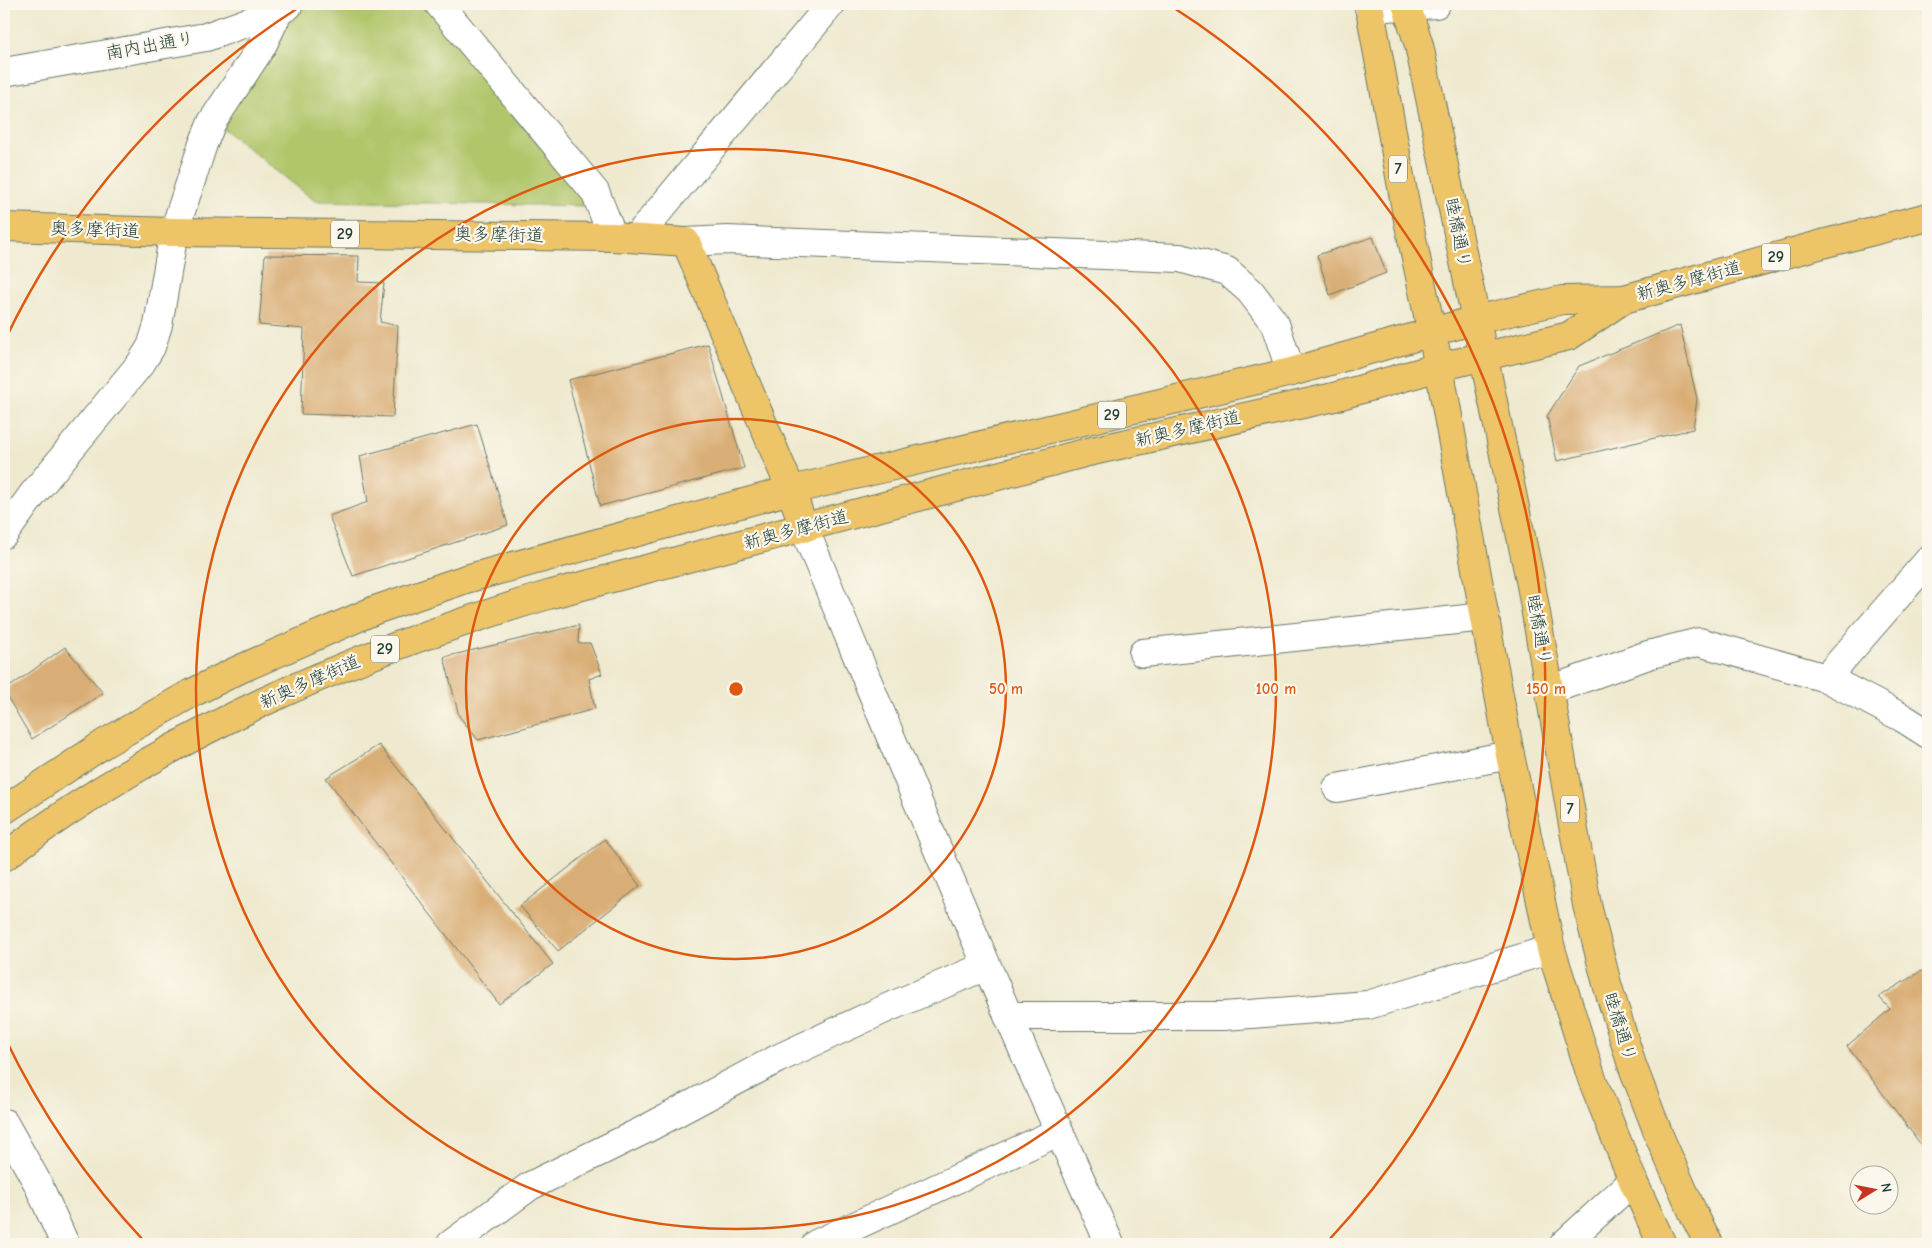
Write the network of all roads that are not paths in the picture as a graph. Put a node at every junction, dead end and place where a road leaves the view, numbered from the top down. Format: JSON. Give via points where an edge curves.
{"nodes":[{"id":1,"x":439,"y":4,"type":"edge"},
{"id":2,"x":831,"y":4,"type":"edge"},
{"id":3,"x":1436,"y":4,"type":"edge"},
{"id":4,"x":1406,"y":5,"type":"edge"},
{"id":5,"x":1369,"y":6,"type":"edge"},
{"id":6,"x":285,"y":7,"type":"edge"},
{"id":7,"x":4,"y":72,"type":"edge"},
{"id":8,"x":1928,"y":218,"type":"edge"},
{"id":9,"x":4,"y":227,"type":"edge"},
{"id":10,"x":174,"y":232,"type":"junction"},
{"id":11,"x":625,"y":237,"type":"junction"},
{"id":12,"x":686,"y":242,"type":"junction"},
{"id":13,"x":1624,"y":299,"type":"junction"},
{"id":14,"x":1475,"y":320,"type":"junction"},
{"id":15,"x":1431,"y":333,"type":"junction"},
{"id":16,"x":1484,"y":357,"type":"junction"},
{"id":17,"x":1439,"y":367,"type":"junction"},
{"id":18,"x":1291,"y":372,"type":"junction"},
{"id":19,"x":791,"y":490,"type":"junction"},
{"id":20,"x":804,"y":528,"type":"junction"},
{"id":21,"x":4,"y":534,"type":"edge"},
{"id":22,"x":1928,"y":562,"type":"edge"},
{"id":23,"x":1485,"y":618,"type":"junction"},
{"id":24,"x":1143,"y":652,"type":"dead end"},
{"id":25,"x":1826,"y":678,"type":"junction"},
{"id":26,"x":1550,"y":690,"type":"junction"},
{"id":27,"x":1928,"y":734,"type":"edge"},
{"id":28,"x":1510,"y":755,"type":"junction"},
{"id":29,"x":1336,"y":788,"type":"dead end"},
{"id":30,"x":4,"y":810,"type":"edge"},
{"id":31,"x":4,"y":857,"type":"edge"},
{"id":32,"x":1550,"y":949,"type":"junction"},
{"id":33,"x":986,"y":966,"type":"junction"},
{"id":34,"x":1008,"y":1016,"type":"junction"},
{"id":35,"x":4,"y":1123,"type":"edge"},
{"id":36,"x":1058,"y":1132,"type":"junction"},
{"id":37,"x":1633,"y":1181,"type":"junction"},
{"id":38,"x":65,"y":1244,"type":"edge"},
{"id":39,"x":451,"y":1244,"type":"edge"},
{"id":40,"x":816,"y":1244,"type":"edge"},
{"id":41,"x":1110,"y":1244,"type":"edge"},
{"id":42,"x":1564,"y":1244,"type":"edge"},
{"id":43,"x":1662,"y":1244,"type":"edge"},
{"id":44,"x":1709,"y":1244,"type":"edge"}],
"edges":[{"from":1,"to":11,"type":"street","via":[[595,192]]},
{"from":2,"to":11,"type":"street"},
{"from":3,"to":4,"type":"street"},
{"from":4,"to":5,"type":"street"},
{"from":4,"to":14,"type":"main road","name":"睦橋通り","number":"7","via":[[1418,45]]},
{"from":5,"to":15,"type":"main road","number":"7","via":[[1406,215]]},
{"from":6,"to":7,"type":"street","name":"南内出通り","via":[[206,36]]},
{"from":6,"to":10,"type":"street","via":[[212,122]]},
{"from":8,"to":13,"type":"main road","name":"新奥多摩街道","number":"29"},
{"from":9,"to":10,"type":"main road","name":"奥多摩街道","number":"29"},
{"from":10,"to":11,"type":"main road","name":"奥多摩街道","number":"29"},
{"from":10,"to":21,"type":"street","via":[[158,325],[151,347]]},
{"from":11,"to":12,"type":"main road","name":"奥多摩街道","number":"29"},
{"from":12,"to":18,"type":"street","via":[[727,240],[1180,258],[1227,271],[1250,291],[1275,324]]},
{"from":12,"to":19,"type":"main road"},
{"from":13,"to":14,"type":"main road","name":"新奥多摩街道","number":"29","via":[[1562,300]]},
{"from":13,"to":16,"type":"main road","name":"新奥多摩街道","number":"29","via":[[1570,336]]},
{"from":14,"to":15,"type":"main road","name":"新奥多摩街道","number":"29"},
{"from":14,"to":16,"type":"main road","name":"睦橋通り","number":"7"},
{"from":15,"to":17,"type":"main road","number":"7"},
{"from":15,"to":18,"type":"main road","name":"新奥多摩街道","number":"29"},
{"from":16,"to":17,"type":"main road","name":"新奥多摩街道","number":"29"},
{"from":16,"to":26,"type":"main road","name":"睦橋通り","number":"7"},
{"from":17,"to":20,"type":"main road","name":"新奥多摩街道","number":"29","via":[[1334,396],[1088,452]]},
{"from":17,"to":23,"type":"main road","number":"7"},
{"from":18,"to":19,"type":"main road","name":"新奥多摩街道","number":"29"},
{"from":19,"to":20,"type":"main road"},
{"from":19,"to":30,"type":"main road","name":"新奥多摩街道","number":"29","via":[[466,579],[375,610],[190,694],[105,743]]},
{"from":20,"to":31,"type":"main road","name":"新奥多摩街道","number":"29","via":[[548,595],[476,617],[318,676],[175,746],[72,809]]},
{"from":20,"to":33,"type":"street"},
{"from":22,"to":25,"type":"street"},
{"from":23,"to":24,"type":"street"},
{"from":23,"to":28,"type":"main road","number":"7"},
{"from":25,"to":26,"type":"street","via":[[1699,642],[1648,655]]},
{"from":25,"to":27,"type":"street"},
{"from":26,"to":44,"type":"main road","name":"睦橋通り","number":"7","via":[[1587,905],[1607,984],[1632,1065],[1660,1138]]},
{"from":28,"to":29,"type":"street"},
{"from":28,"to":32,"type":"main road","number":"7"},
{"from":32,"to":34,"type":"street","via":[[1368,1005],[1224,1016]]},
{"from":32,"to":37,"type":"main road","number":"7","via":[[1592,1079]]},
{"from":33,"to":34,"type":"street"},
{"from":33,"to":39,"type":"street","via":[[777,1059],[530,1186]]},
{"from":34,"to":36,"type":"street"},
{"from":35,"to":38,"type":"street","via":[[37,1182]]},
{"from":36,"to":40,"type":"street"},
{"from":36,"to":41,"type":"street"},
{"from":37,"to":42,"type":"street"},
{"from":37,"to":43,"type":"main road","number":"7"}]}
